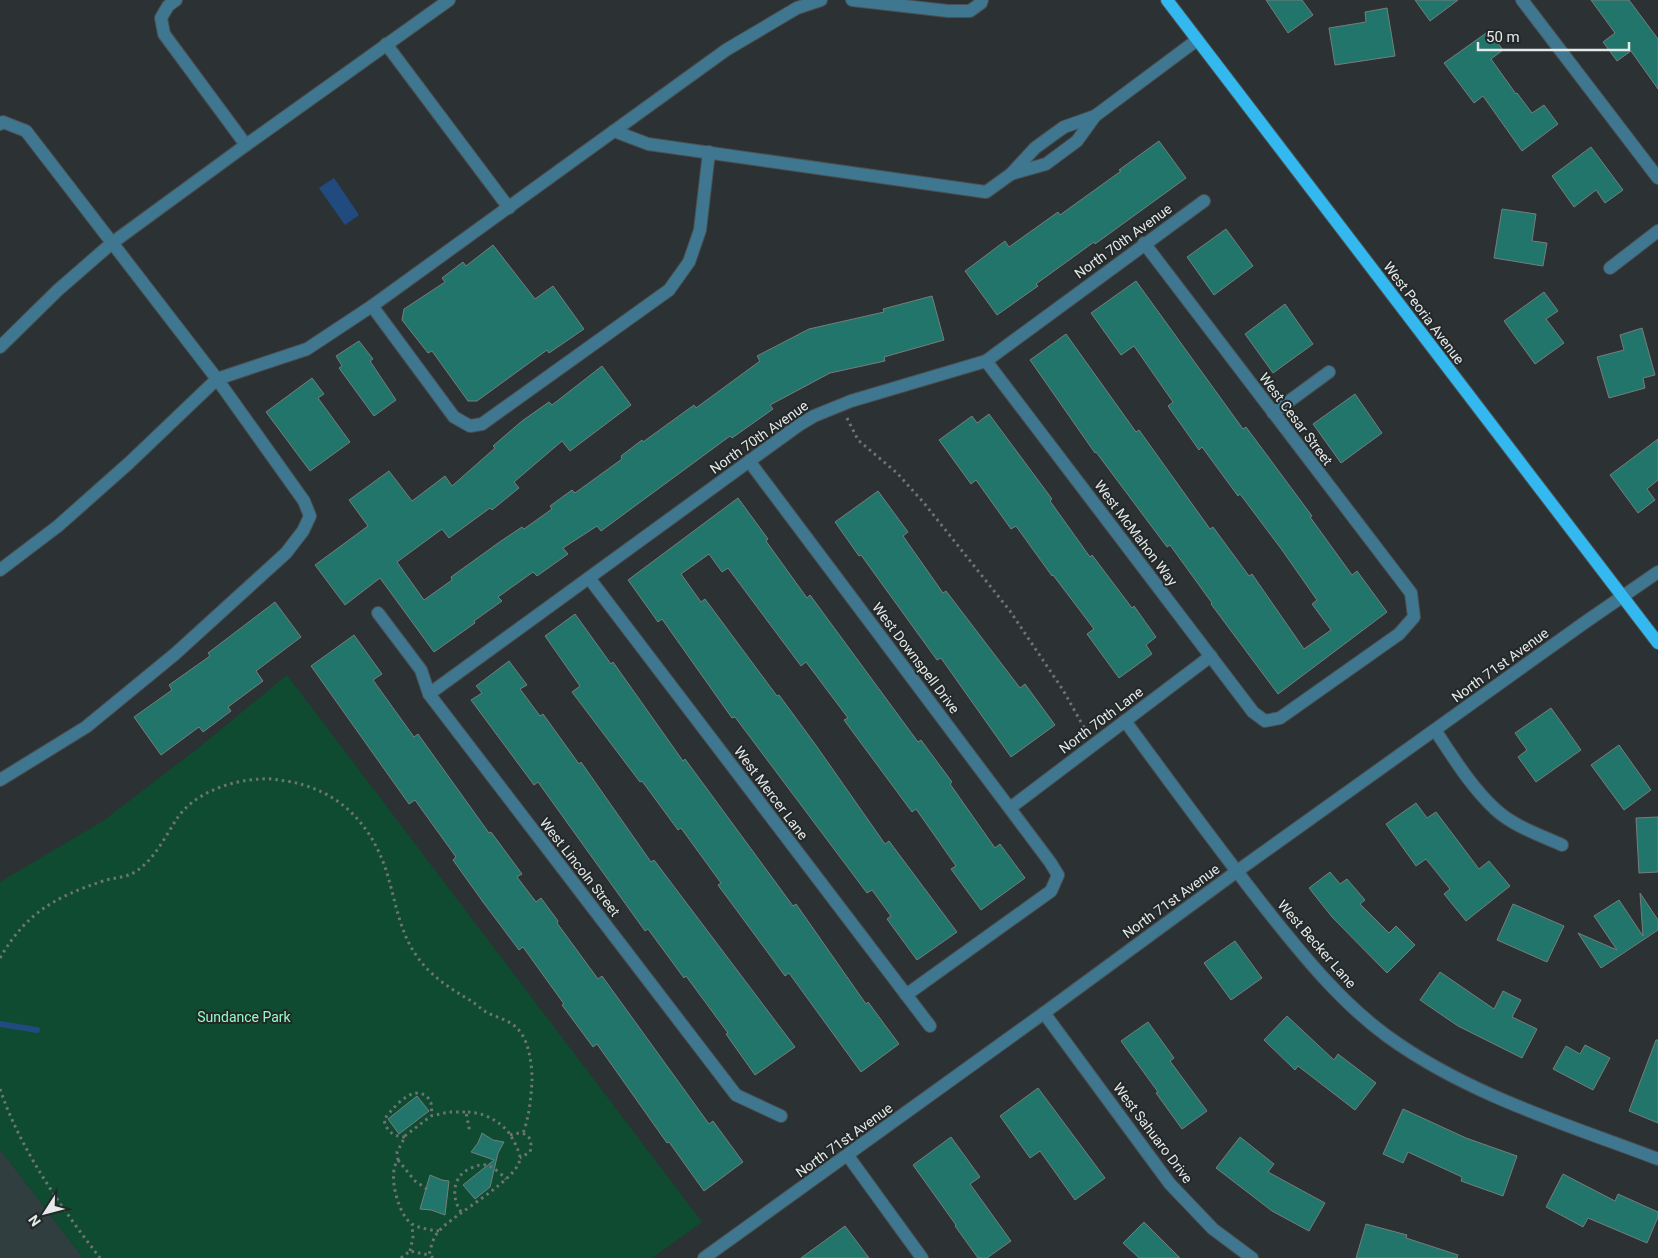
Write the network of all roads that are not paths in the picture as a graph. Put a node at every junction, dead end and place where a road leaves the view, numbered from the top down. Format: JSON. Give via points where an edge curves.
{"nodes":[{"id":1,"x":176,"y":0,"type":"edge"},
{"id":2,"x":448,"y":0,"type":"edge"},
{"id":3,"x":820,"y":0,"type":"edge"},
{"id":4,"x":852,"y":0,"type":"edge"},
{"id":5,"x":982,"y":0,"type":"edge"},
{"id":6,"x":1167,"y":0,"type":"edge"},
{"id":7,"x":1522,"y":0,"type":"edge"},
{"id":8,"x":1197,"y":40,"type":"junction"},
{"id":9,"x":386,"y":44,"type":"junction"},
{"id":10,"x":1095,"y":116,"type":"junction"},
{"id":11,"x":0,"y":124,"type":"edge"},
{"id":12,"x":614,"y":131,"type":"junction"},
{"id":13,"x":246,"y":145,"type":"junction"},
{"id":14,"x":710,"y":152,"type":"junction"},
{"id":15,"x":1011,"y":174,"type":"junction"},
{"id":16,"x":1658,"y":178,"type":"edge"},
{"id":17,"x":1204,"y":201,"type":"dead end"},
{"id":18,"x":509,"y":208,"type":"junction"},
{"id":19,"x":1658,"y":232,"type":"edge"},
{"id":20,"x":112,"y":243,"type":"junction"},
{"id":21,"x":1144,"y":243,"type":"junction"},
{"id":22,"x":1610,"y":268,"type":"dead end"},
{"id":23,"x":372,"y":306,"type":"junction"},
{"id":24,"x":0,"y":347,"type":"edge"},
{"id":25,"x":986,"y":361,"type":"junction"},
{"id":26,"x":1329,"y":372,"type":"dead end"},
{"id":27,"x":217,"y":379,"type":"junction"},
{"id":28,"x":1273,"y":414,"type":"junction"},
{"id":29,"x":749,"y":460,"type":"junction"},
{"id":30,"x":0,"y":570,"type":"edge"},
{"id":31,"x":1658,"y":572,"type":"edge"},
{"id":32,"x":589,"y":578,"type":"junction"},
{"id":33,"x":1623,"y":597,"type":"junction"},
{"id":34,"x":378,"y":613,"type":"dead end"},
{"id":35,"x":1658,"y":643,"type":"edge"},
{"id":36,"x":1211,"y":656,"type":"junction"},
{"id":37,"x":428,"y":694,"type":"junction"},
{"id":38,"x":1125,"y":721,"type":"junction"},
{"id":39,"x":1265,"y":721,"type":"joint"},
{"id":40,"x":1435,"y":730,"type":"junction"},
{"id":41,"x":0,"y":780,"type":"edge"},
{"id":42,"x":1010,"y":808,"type":"junction"},
{"id":43,"x":1562,"y":845,"type":"dead end"},
{"id":44,"x":1236,"y":872,"type":"junction"},
{"id":45,"x":906,"y":995,"type":"junction"},
{"id":46,"x":1044,"y":1013,"type":"junction"},
{"id":47,"x":930,"y":1026,"type":"dead end"},
{"id":48,"x":781,"y":1116,"type":"dead end"},
{"id":49,"x":848,"y":1156,"type":"junction"},
{"id":50,"x":1658,"y":1159,"type":"edge"},
{"id":51,"x":704,"y":1258,"type":"edge"},
{"id":52,"x":922,"y":1258,"type":"edge"},
{"id":53,"x":1252,"y":1258,"type":"edge"}],
"edges":[{"from":1,"to":13,"type":"street","via":[[161,18],[164,34]]},
{"from":2,"to":9,"type":"street"},
{"from":3,"to":12,"type":"street","via":[[797,8],[726,50]]},
{"from":4,"to":5,"type":"street","via":[[948,11],[970,10]]},
{"from":6,"to":8,"type":"main road","name":"West Peoria Avenue"},
{"from":7,"to":16,"type":"street"},
{"from":8,"to":10,"type":"street"},
{"from":8,"to":33,"type":"main road","name":"West Peoria Avenue"},
{"from":9,"to":13,"type":"street"},
{"from":9,"to":18,"type":"street"},
{"from":10,"to":15,"type":"street","via":[[1064,127],[1035,148]]},
{"from":10,"to":15,"type":"street","via":[[1077,141],[1046,164]]},
{"from":11,"to":20,"type":"street","via":[[3,122],[26,131]]},
{"from":12,"to":14,"type":"street","via":[[648,144]]},
{"from":12,"to":18,"type":"street"},
{"from":13,"to":20,"type":"street"},
{"from":14,"to":15,"type":"street","via":[[986,192]]},
{"from":14,"to":23,"type":"street","via":[[700,230],[689,262],[669,290],[482,424],[470,426],[454,417]]},
{"from":17,"to":21,"type":"street","name":"North 70th Avenue"},
{"from":18,"to":23,"type":"street"},
{"from":19,"to":22,"type":"street"},
{"from":20,"to":24,"type":"street"},
{"from":20,"to":27,"type":"street"},
{"from":21,"to":25,"type":"street","name":"North 70th Avenue"},
{"from":21,"to":28,"type":"street","name":"West Cesar Street"},
{"from":23,"to":27,"type":"street","via":[[307,349]]},
{"from":25,"to":29,"type":"street","name":"North 70th Avenue","via":[[814,416]]},
{"from":25,"to":36,"type":"street","name":"West McMahon Way"},
{"from":26,"to":28,"type":"street"},
{"from":27,"to":30,"type":"street","via":[[129,464],[58,526]]},
{"from":27,"to":41,"type":"street","via":[[304,501],[310,516],[303,531],[286,553],[175,654],[86,727]]},
{"from":28,"to":39,"type":"street","name":"West Cesar Street","via":[[1411,593],[1414,617],[1399,634],[1280,718]]},
{"from":29,"to":32,"type":"street","name":"North 70th Avenue"},
{"from":29,"to":42,"type":"street","name":"West Downspell Drive"},
{"from":31,"to":33,"type":"street","name":"North 71st Avenue"},
{"from":32,"to":37,"type":"street","name":"North 70th Avenue"},
{"from":32,"to":45,"type":"street","name":"West Mercer Lane"},
{"from":33,"to":35,"type":"main road","name":"West Peoria Avenue"},
{"from":33,"to":40,"type":"street","name":"North 71st Avenue"},
{"from":34,"to":37,"type":"street","name":"West Lincoln Street","via":[[421,670]]},
{"from":36,"to":38,"type":"street","name":"North 70th Lane"},
{"from":36,"to":39,"type":"street","name":"West McMahon Way","via":[[1253,712]]},
{"from":37,"to":48,"type":"street","name":"West Lincoln Street","via":[[736,1096]]},
{"from":38,"to":42,"type":"street","name":"North 70th Lane"},
{"from":38,"to":44,"type":"street","name":"West Becker Lane"},
{"from":40,"to":43,"type":"street","via":[[1476,788],[1496,810],[1524,828]]},
{"from":40,"to":44,"type":"street","name":"North 71st Avenue"},
{"from":42,"to":45,"type":"street","name":"West Downspell Drive","via":[[1058,875],[1051,891]]},
{"from":44,"to":46,"type":"street","name":"North 71st Avenue"},
{"from":44,"to":50,"type":"street","name":"West Becker Lane","via":[[1334,989],[1387,1036],[1483,1092]]},
{"from":45,"to":47,"type":"street","name":"West Mercer Lane"},
{"from":46,"to":49,"type":"street","name":"North 71st Avenue"},
{"from":46,"to":53,"type":"street","name":"West Sahuaro Drive","via":[[1170,1184],[1213,1229]]},
{"from":49,"to":51,"type":"street","name":"North 71st Avenue"},
{"from":49,"to":52,"type":"street"}]}
